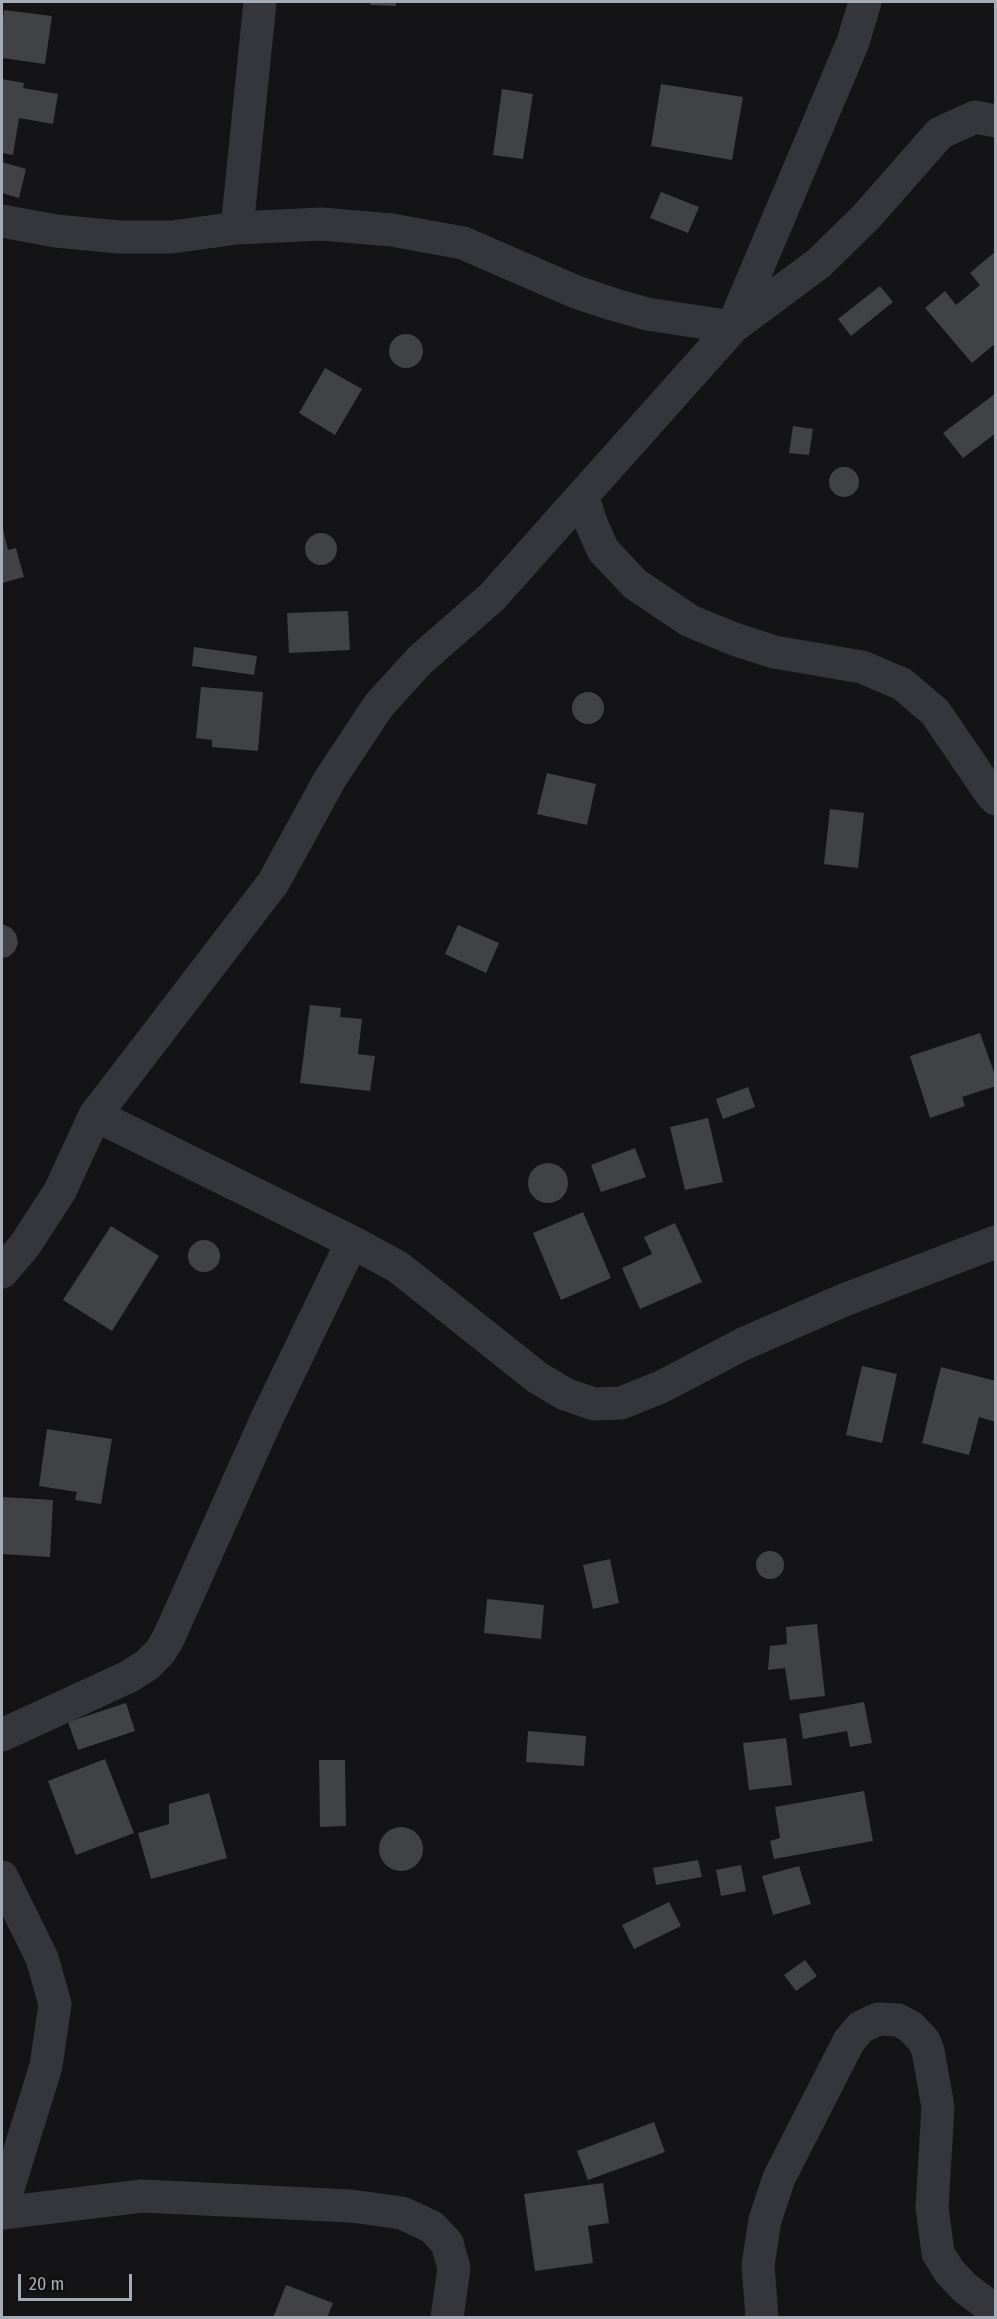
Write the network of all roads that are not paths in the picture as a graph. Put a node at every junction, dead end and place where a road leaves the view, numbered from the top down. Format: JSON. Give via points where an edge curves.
{"nodes":[{"id":1,"x":260,"y":2,"type":"edge"},
{"id":2,"x":866,"y":2,"type":"edge"},
{"id":3,"x":996,"y":121,"type":"edge"},
{"id":4,"x":2,"y":221,"type":"edge"},
{"id":5,"x":237,"y":228,"type":"junction"},
{"id":6,"x":733,"y":327,"type":"junction"},
{"id":7,"x":583,"y":497,"type":"junction"},
{"id":8,"x":996,"y":798,"type":"edge"},
{"id":9,"x":95,"y":1115,"type":"junction"},
{"id":10,"x":352,"y":1242,"type":"junction"},
{"id":11,"x":996,"y":1242,"type":"edge"},
{"id":12,"x":2,"y":1272,"type":"edge"},
{"id":13,"x":2,"y":1735,"type":"edge"},
{"id":14,"x":2,"y":1877,"type":"edge"},
{"id":15,"x":2,"y":2208,"type":"edge"},
{"id":16,"x":2,"y":2213,"type":"edge"},
{"id":17,"x":996,"y":2311,"type":"edge"},
{"id":18,"x":447,"y":2318,"type":"edge"},
{"id":19,"x":762,"y":2318,"type":"edge"}],
"edges":[{"from":1,"to":5,"type":"street"},
{"from":2,"to":6,"type":"street","via":[[853,42]]},
{"from":3,"to":6,"type":"street","via":[[975,117],[940,133],[866,217],[819,263]]},
{"from":4,"to":5,"type":"street","via":[[119,237],[172,237]]},
{"from":5,"to":6,"type":"street","via":[[321,224],[392,230],[463,243],[612,304],[647,314]]},
{"from":6,"to":7,"type":"street"},
{"from":7,"to":8,"type":"street","via":[[603,550],[635,584],[690,621],[734,639],[774,652],[862,667],[902,684],[935,712]]},
{"from":7,"to":9,"type":"street","via":[[492,597],[420,660],[379,705],[330,779],[273,883]]},
{"from":9,"to":10,"type":"street"},
{"from":9,"to":12,"type":"street","via":[[60,1191],[26,1245]]},
{"from":10,"to":11,"type":"street","via":[[398,1268],[538,1378],[565,1394],[594,1404],[621,1403],[844,1300]]},
{"from":10,"to":13,"type":"street","via":[[160,1652],[128,1677]]},
{"from":14,"to":15,"type":"street","via":[[42,1958],[54,2004],[46,2066]]},
{"from":16,"to":18,"type":"street","via":[[142,2196],[351,2206],[402,2213],[432,2227],[447,2243],[454,2268]]},
{"from":17,"to":19,"type":"street","via":[[965,2288],[938,2253],[932,2207],[938,2107],[924,2041],[898,2020],[878,2019],[861,2027],[849,2041],[779,2178],[765,2220],[758,2265]]}]}
